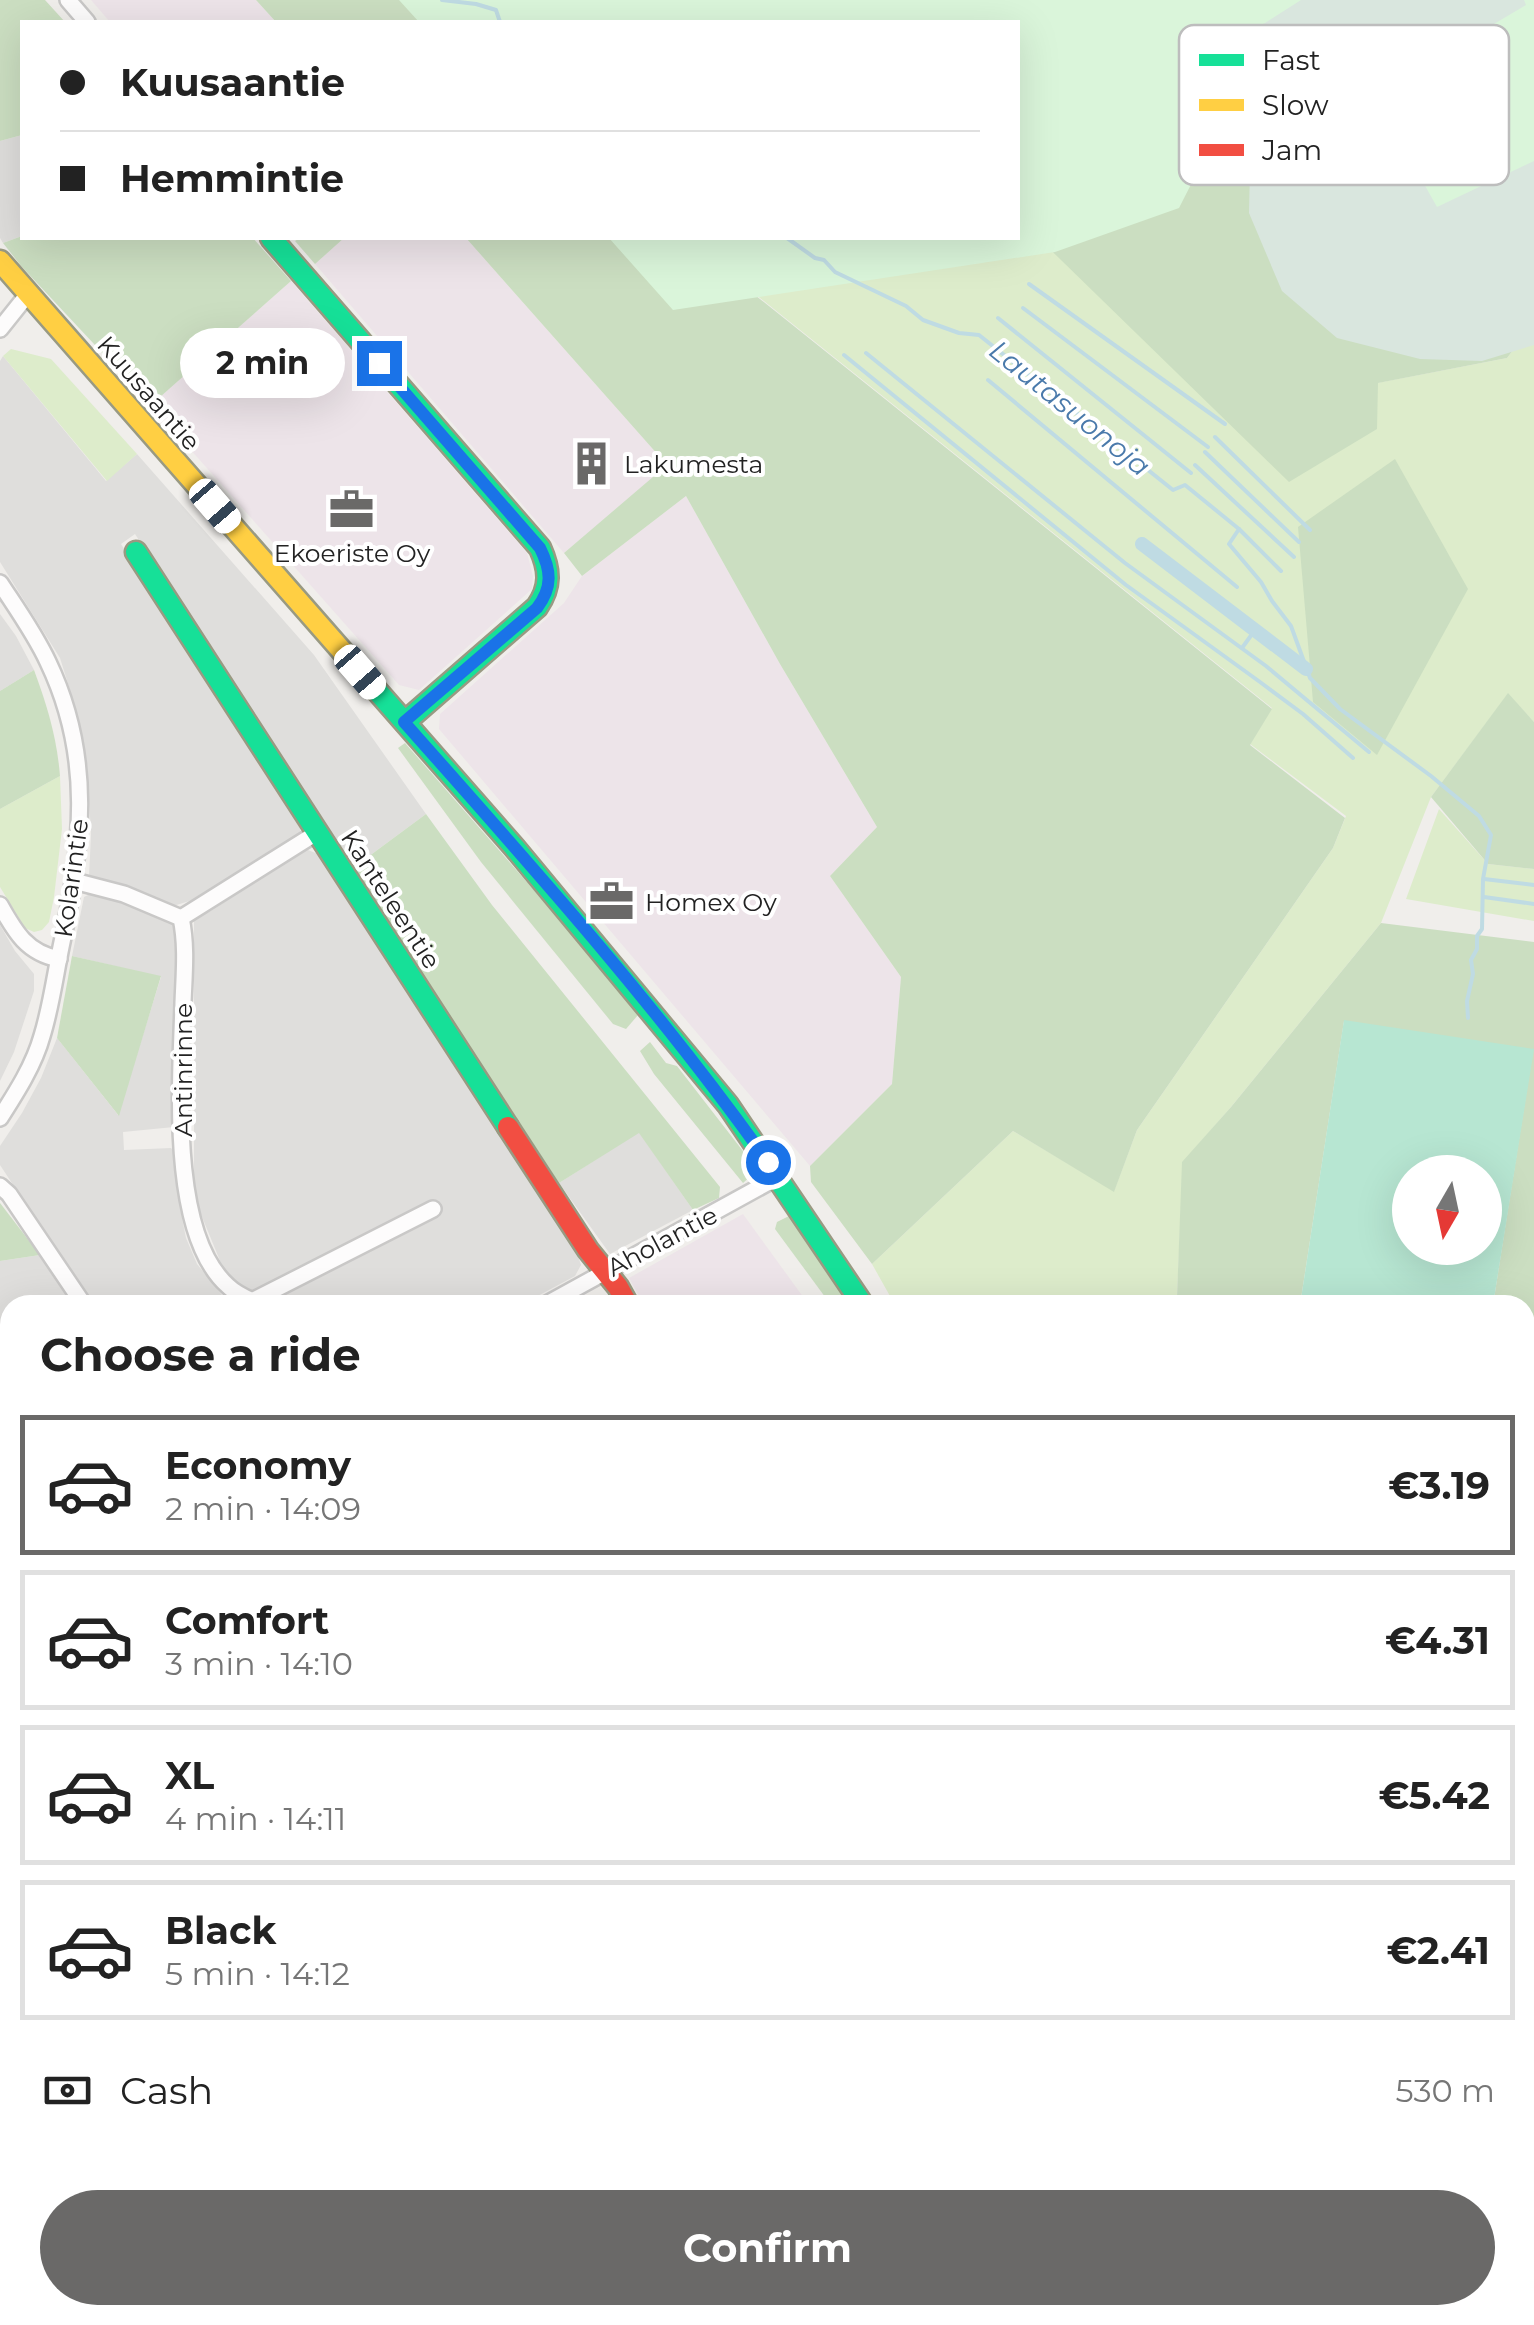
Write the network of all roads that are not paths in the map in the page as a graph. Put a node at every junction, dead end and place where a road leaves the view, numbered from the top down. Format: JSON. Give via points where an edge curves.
{"nodes":[{"id":1,"x":68,"y":0,"type":"edge"},
{"id":2,"x":85,"y":20,"type":"edge"},
{"id":3,"x":273,"y":240,"type":"edge"},
{"id":4,"x":0,"y":262,"type":"edge"},
{"id":5,"x":28,"y":294,"type":"junction"},
{"id":6,"x":0,"y":329,"type":"edge"},
{"id":7,"x":136,"y":552,"type":"dead end"},
{"id":8,"x":0,"y":583,"type":"edge"},
{"id":9,"x":404,"y":722,"type":"junction"},
{"id":10,"x":318,"y":832,"type":"junction"},
{"id":11,"x":74,"y":881,"type":"junction"},
{"id":12,"x":0,"y":905,"type":"edge"},
{"id":13,"x":181,"y":918,"type":"junction"},
{"id":14,"x":59,"y":959,"type":"junction"},
{"id":15,"x":0,"y":1118,"type":"edge"},
{"id":16,"x":778,"y":1176,"type":"junction"},
{"id":17,"x":0,"y":1186,"type":"edge"},
{"id":18,"x":432,"y":1209,"type":"dead end"},
{"id":19,"x":605,"y":1272,"type":"junction"},
{"id":20,"x":77,"y":1295,"type":"edge"},
{"id":21,"x":241,"y":1295,"type":"edge"},
{"id":22,"x":272,"y":1295,"type":"edge"},
{"id":23,"x":563,"y":1295,"type":"edge"},
{"id":24,"x":621,"y":1295,"type":"edge"},
{"id":25,"x":856,"y":1295,"type":"edge"}],
"edges":[{"from":1,"to":2,"type":"street"},
{"from":3,"to":9,"type":"street","via":[[548,564],[549,586],[537,608]]},
{"from":4,"to":5,"type":"street","name":"Kuusaantie"},
{"from":5,"to":6,"type":"street"},
{"from":5,"to":9,"type":"street","name":"Kuusaantie"},
{"from":7,"to":10,"type":"street","name":"Kanteleentie"},
{"from":8,"to":11,"type":"street","name":"Kolarintie","via":[[47,660],[67,716],[79,782]]},
{"from":9,"to":16,"type":"street","name":"Kuusaantie","via":[[665,1027]]},
{"from":10,"to":13,"type":"street"},
{"from":10,"to":19,"type":"street","name":"Kanteleentie"},
{"from":11,"to":13,"type":"street"},
{"from":11,"to":14,"type":"street","name":"Kolarintie"},
{"from":12,"to":14,"type":"street","via":[[36,953]]},
{"from":13,"to":21,"type":"street","name":"Antinrinne","via":[[187,1196],[210,1265]]},
{"from":14,"to":15,"type":"street","name":"Kolarintie","via":[[42,1037]]},
{"from":16,"to":19,"type":"street","name":"Aholantie"},
{"from":16,"to":25,"type":"street","name":"Kuusaantie"},
{"from":17,"to":20,"type":"street"},
{"from":18,"to":22,"type":"street"},
{"from":19,"to":23,"type":"street","name":"Aholantie"},
{"from":19,"to":24,"type":"street","name":"Kanteleentie"}]}
